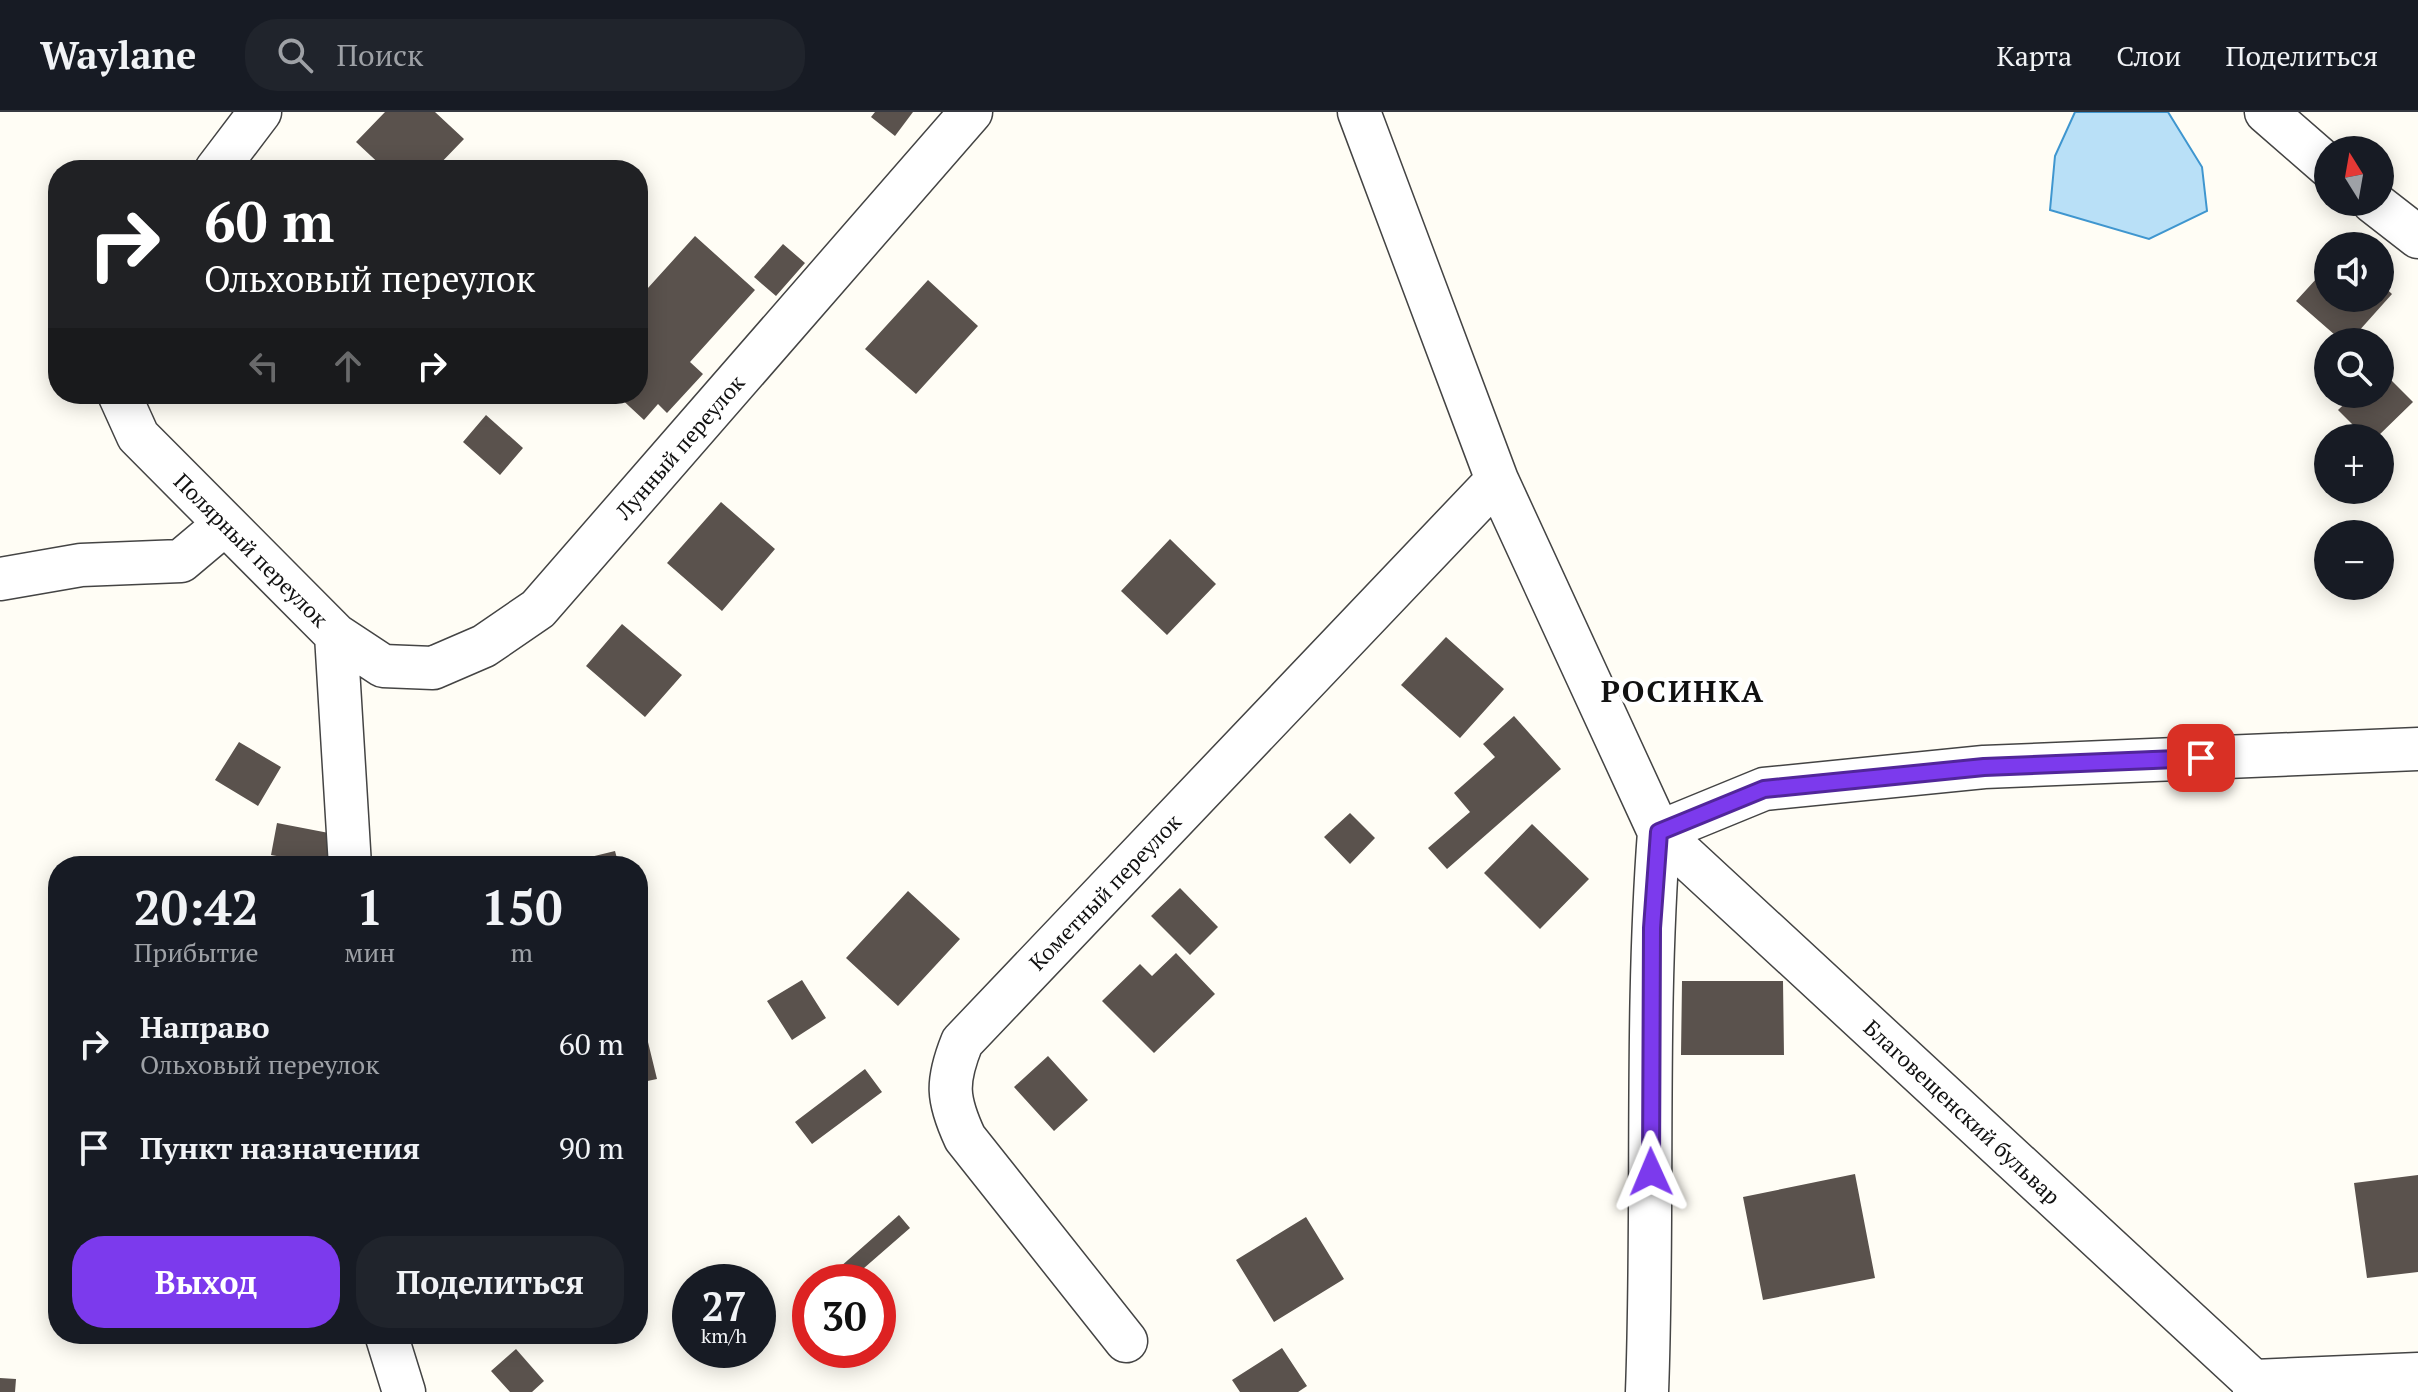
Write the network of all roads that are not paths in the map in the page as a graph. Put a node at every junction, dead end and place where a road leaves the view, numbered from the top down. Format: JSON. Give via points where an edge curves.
{"nodes":[{"id":1,"x":260,"y":112,"type":"edge"},
{"id":2,"x":971,"y":112,"type":"edge"},
{"id":3,"x":1359,"y":112,"type":"edge"},
{"id":4,"x":2266,"y":112,"type":"edge"},
{"id":5,"x":2314,"y":154,"type":"edge"},
{"id":6,"x":224,"y":160,"type":"edge"},
{"id":7,"x":2391,"y":216,"type":"edge"},
{"id":8,"x":2418,"y":237,"type":"edge"},
{"id":9,"x":124,"y":404,"type":"edge"},
{"id":10,"x":1497,"y":480,"type":"junction"},
{"id":11,"x":225,"y":524,"type":"junction"},
{"id":12,"x":0,"y":579,"type":"edge"},
{"id":13,"x":336,"y":635,"type":"junction"},
{"id":14,"x":2418,"y":749,"type":"edge"},
{"id":15,"x":1659,"y":832,"type":"junction"},
{"id":16,"x":349,"y":856,"type":"edge"},
{"id":17,"x":1126,"y":1341,"type":"dead end"},
{"id":18,"x":389,"y":1344,"type":"edge"},
{"id":19,"x":2418,"y":1374,"type":"edge"},
{"id":20,"x":2258,"y":1388,"type":"edge"},
{"id":21,"x":404,"y":1392,"type":"edge"},
{"id":22,"x":1647,"y":1392,"type":"edge"}],
"edges":[{"from":1,"to":6,"type":"street"},
{"from":2,"to":13,"type":"street","name":"Лунный переулок","via":[[538,609],[484,646],[433,668],[383,666]]},
{"from":3,"to":10,"type":"street"},
{"from":4,"to":5,"type":"street"},
{"from":7,"to":8,"type":"street"},
{"from":9,"to":11,"type":"street","name":"Полярный переулок","via":[[138,436]]},
{"from":10,"to":15,"type":"street"},
{"from":10,"to":17,"type":"street","name":"Кометный переулок","via":[[962,1042],[950,1072],[951,1107],[965,1138]]},
{"from":11,"to":12,"type":"street","via":[[181,561],[81,565]]},
{"from":11,"to":13,"type":"street","name":"Полярный переулок"},
{"from":13,"to":16,"type":"street","name":"Полярный переулок"},
{"from":14,"to":15,"type":"street","via":[[1984,767],[1764,789]]},
{"from":15,"to":20,"type":"street","name":"Благовещенский бульвар"},
{"from":15,"to":22,"type":"street","via":[[1652,928]]},
{"from":18,"to":21,"type":"street"},
{"from":19,"to":20,"type":"street"}]}
